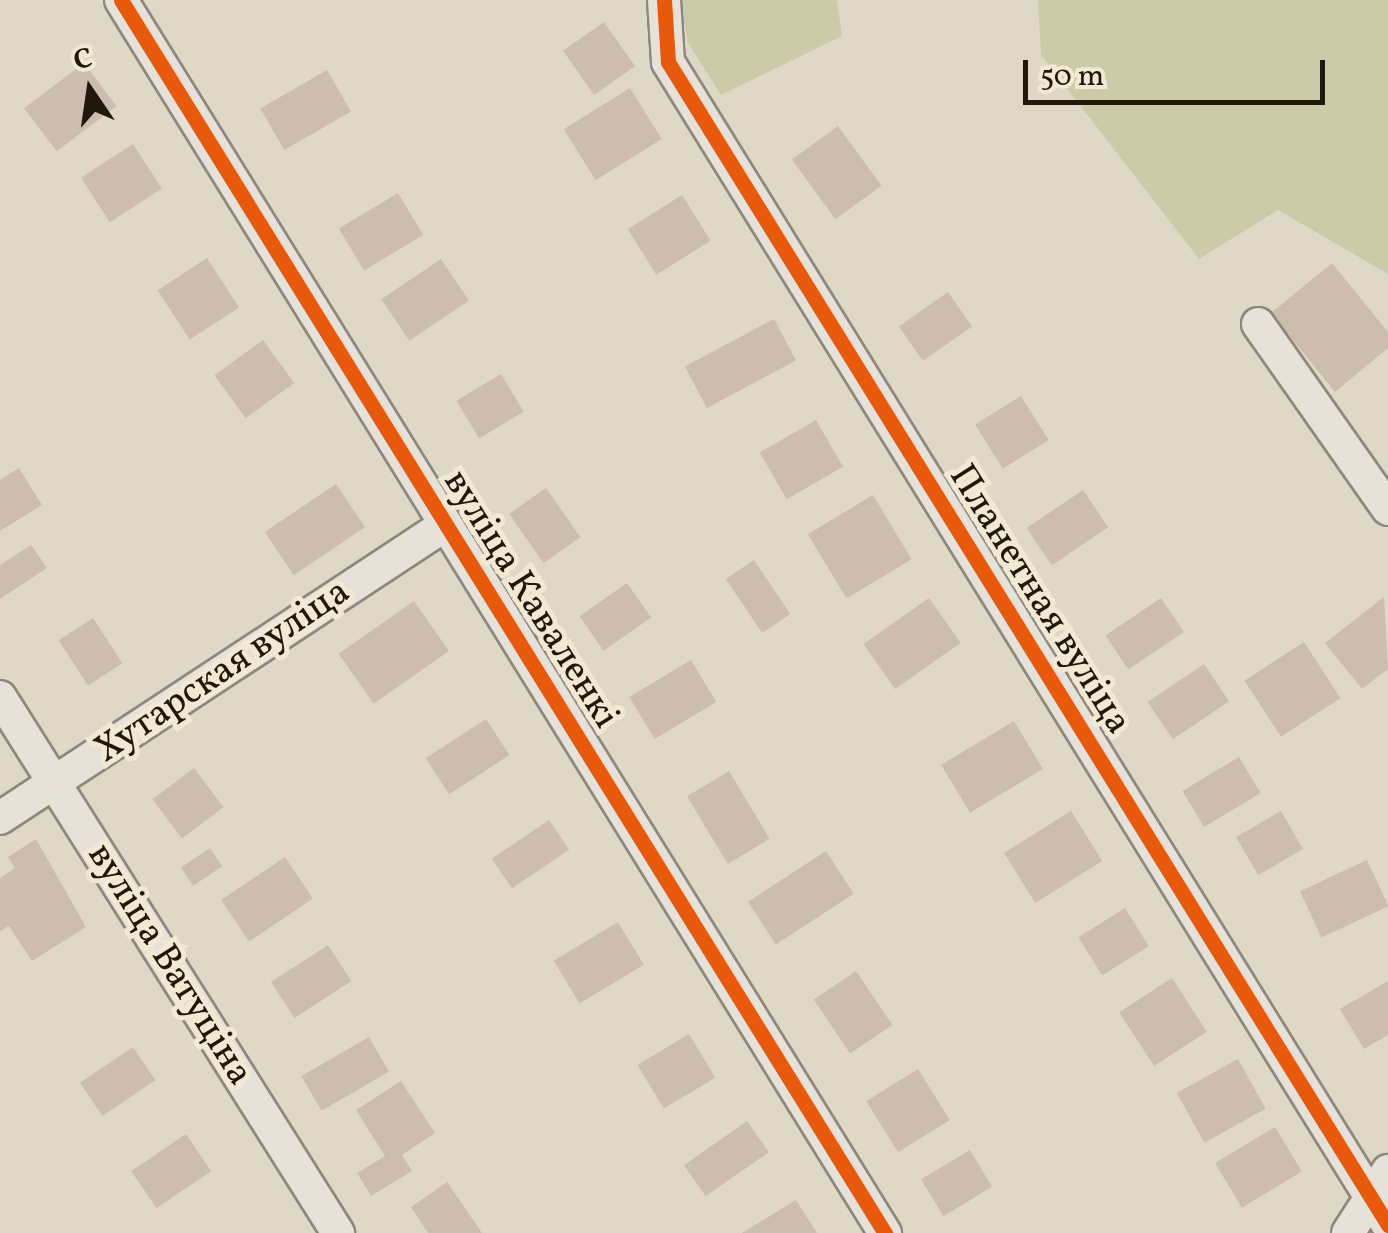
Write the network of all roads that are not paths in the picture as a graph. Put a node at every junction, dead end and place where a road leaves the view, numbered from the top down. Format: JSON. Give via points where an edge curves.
{"nodes":[{"id":1,"x":121,"y":0,"type":"edge"},
{"id":2,"x":664,"y":0,"type":"edge"},
{"id":3,"x":1258,"y":324,"type":"dead end"},
{"id":4,"x":1388,"y":509,"type":"edge"},
{"id":5,"x":445,"y":524,"type":"junction"},
{"id":6,"x":0,"y":698,"type":"edge"},
{"id":7,"x":56,"y":783,"type":"junction"},
{"id":8,"x":0,"y":818,"type":"edge"},
{"id":9,"x":1382,"y":1198,"type":"edge"},
{"id":10,"x":338,"y":1233,"type":"edge"},
{"id":11,"x":886,"y":1233,"type":"edge"},
{"id":12,"x":1348,"y":1233,"type":"edge"}],
"edges":[{"from":1,"to":5,"type":"street","name":"вуліца Каваленкі"},
{"from":2,"to":9,"type":"street","name":"Планетная вуліца","via":[[668,62]]},
{"from":3,"to":4,"type":"street"},
{"from":5,"to":7,"type":"street","name":"Хутарская вуліца"},
{"from":5,"to":11,"type":"street","name":"вуліца Каваленкі"},
{"from":6,"to":7,"type":"street","name":"вуліца Ватуціна"},
{"from":7,"to":8,"type":"street","name":"Хутарская вуліца"},
{"from":7,"to":10,"type":"street","name":"вуліца Ватуціна"},
{"from":9,"to":12,"type":"street"}]}
